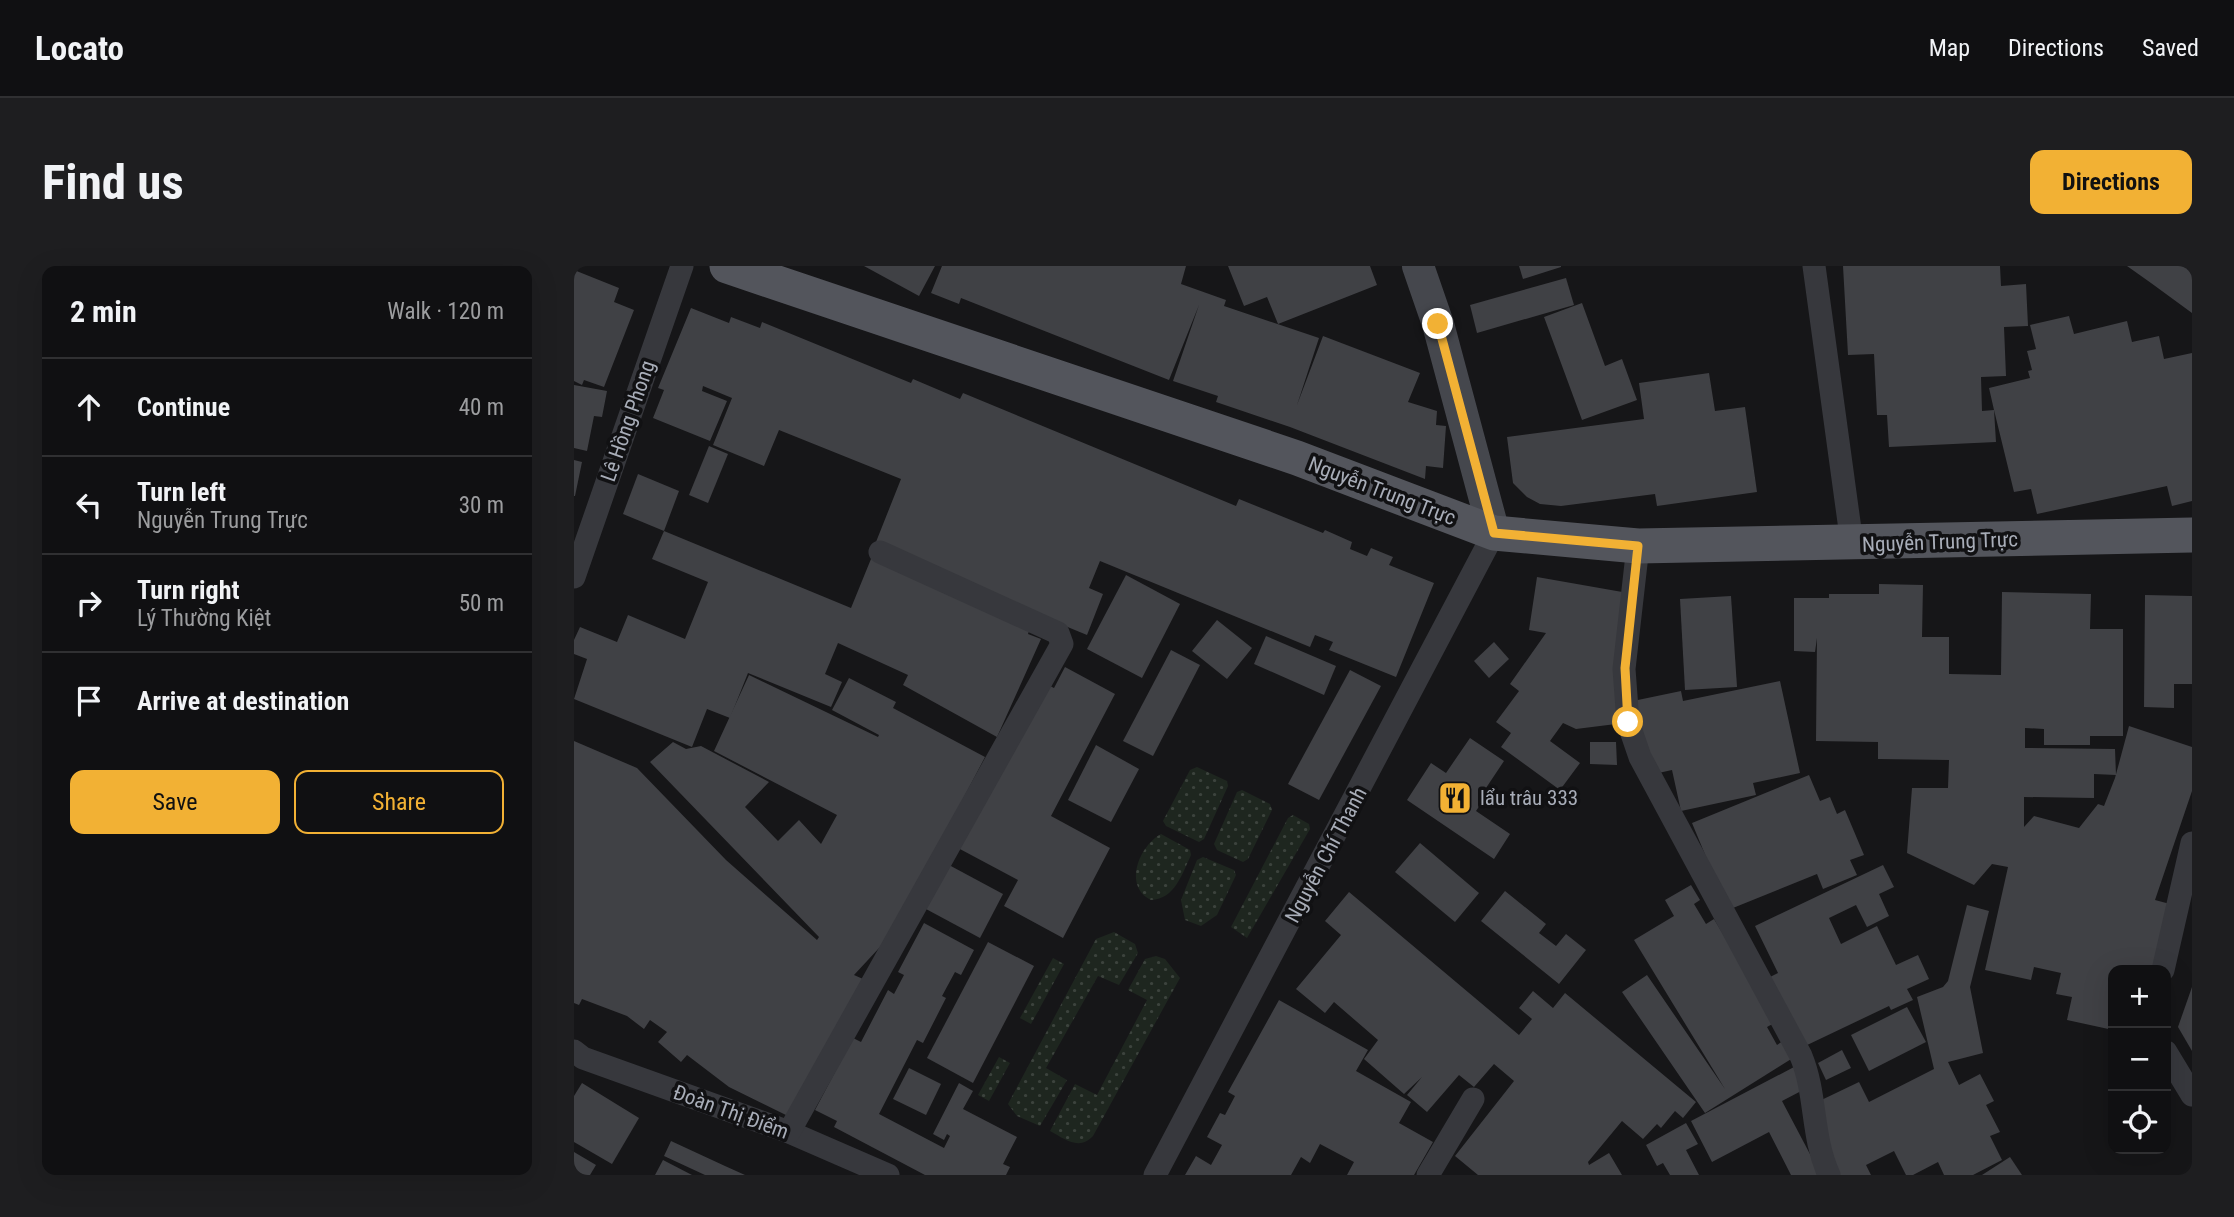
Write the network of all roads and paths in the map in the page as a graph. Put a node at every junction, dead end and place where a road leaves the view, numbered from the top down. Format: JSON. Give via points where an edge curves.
{"nodes":[{"id":1,"x":682,"y":266,"type":"edge"},
{"id":2,"x":727,"y":266,"type":"edge"},
{"id":3,"x":1418,"y":266,"type":"edge"},
{"id":4,"x":1814,"y":266,"type":"edge"},
{"id":5,"x":1494,"y":533,"type":"junction"},
{"id":6,"x":2192,"y":535,"type":"edge"},
{"id":7,"x":1852,"y":544,"type":"junction"},
{"id":8,"x":1638,"y":546,"type":"junction"},
{"id":9,"x":880,"y":551,"type":"dead end"},
{"id":10,"x":574,"y":577,"type":"edge"},
{"id":11,"x":2192,"y":843,"type":"edge"},
{"id":12,"x":2163,"y":965,"type":"edge"},
{"id":13,"x":2171,"y":1060,"type":"edge"},
{"id":14,"x":577,"y":1061,"type":"edge"},
{"id":15,"x":2192,"y":1094,"type":"edge"},
{"id":16,"x":1473,"y":1099,"type":"dead end"},
{"id":17,"x":789,"y":1132,"type":"junction"},
{"id":18,"x":888,"y":1175,"type":"edge"},
{"id":19,"x":1155,"y":1175,"type":"edge"},
{"id":20,"x":1428,"y":1175,"type":"edge"},
{"id":21,"x":1829,"y":1175,"type":"edge"}],
"edges":[{"from":1,"to":10,"type":"street","name":"Lê Hồng Phong"},
{"from":2,"to":5,"type":"main road","name":"Nguyễn Trung Trực","via":[[1297,458]]},
{"from":3,"to":5,"type":"street"},
{"from":4,"to":7,"type":"street"},
{"from":5,"to":8,"type":"main road","name":"Nguyễn Trung Trực"},
{"from":5,"to":19,"type":"street","name":"Nguyễn Chí Thanh"},
{"from":6,"to":7,"type":"main road","name":"Nguyễn Trung Trực"},
{"from":7,"to":8,"type":"main road","name":"Nguyễn Trung Trực"},
{"from":8,"to":21,"type":"street","via":[[1625,668],[1628,722],[1640,757],[1801,1056],[1809,1075],[1816,1138]]},
{"from":9,"to":17,"type":"street","via":[[1058,633],[1062,644]]},
{"from":11,"to":12,"type":"street"},
{"from":13,"to":15,"type":"street"},
{"from":14,"to":17,"type":"street","name":"Đoàn Thị Điểm"},
{"from":16,"to":20,"type":"street"},
{"from":17,"to":18,"type":"street","name":"Đoàn Thị Điểm"}]}
